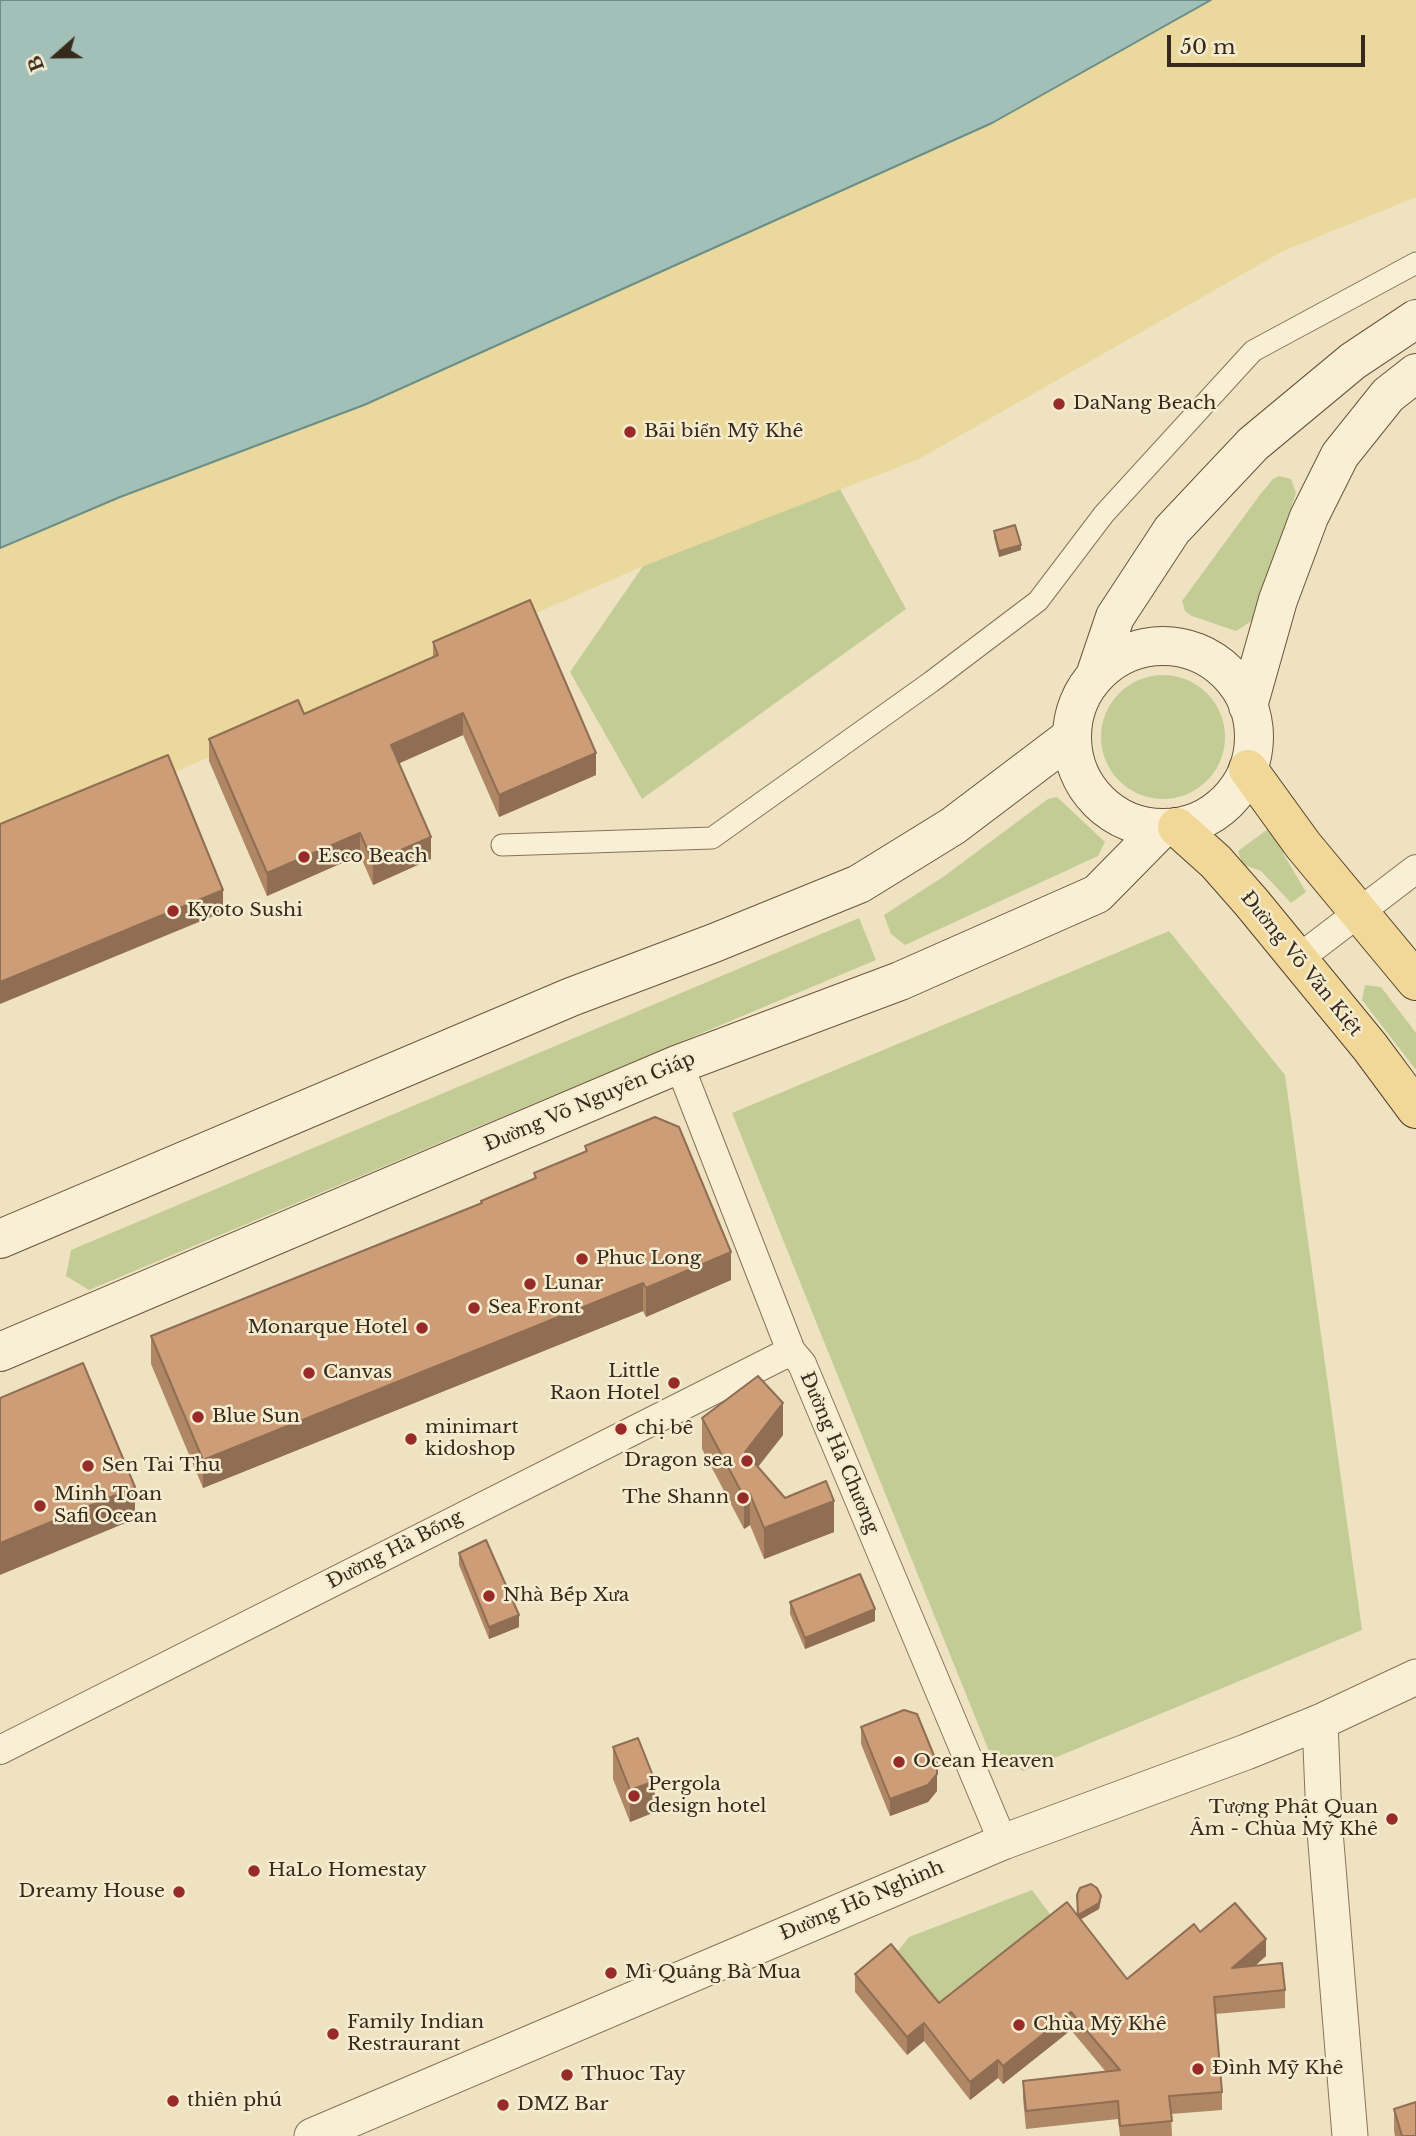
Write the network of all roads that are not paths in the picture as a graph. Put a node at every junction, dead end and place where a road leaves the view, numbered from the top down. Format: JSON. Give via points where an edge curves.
{"nodes":[{"id":1,"x":1416,"y":263,"type":"edge"},
{"id":2,"x":1416,"y":319,"type":"edge"},
{"id":3,"x":1416,"y":373,"type":"edge"},
{"id":4,"x":1095,"y":676,"type":"junction"},
{"id":5,"x":1248,"y":706,"type":"junction"},
{"id":6,"x":1072,"y":736,"type":"junction"},
{"id":7,"x":1248,"y":769,"type":"junction"},
{"id":8,"x":1169,"y":828,"type":"junction"},
{"id":9,"x":502,"y":845,"type":"dead end"},
{"id":10,"x":1416,"y":869,"type":"edge"},
{"id":11,"x":1358,"y":913,"type":"junction"},
{"id":12,"x":1298,"y":959,"type":"junction"},
{"id":13,"x":1416,"y":981,"type":"edge"},
{"id":14,"x":679,"y":1064,"type":"junction"},
{"id":15,"x":1416,"y":1109,"type":"edge"},
{"id":16,"x":0,"y":1239,"type":"edge"},
{"id":17,"x":0,"y":1352,"type":"edge"},
{"id":18,"x":804,"y":1356,"type":"junction"},
{"id":19,"x":1416,"y":1677,"type":"edge"},
{"id":20,"x":1320,"y":1721,"type":"junction"},
{"id":21,"x":0,"y":1750,"type":"edge"},
{"id":22,"x":1003,"y":1842,"type":"junction"},
{"id":23,"x":312,"y":2136,"type":"edge"},
{"id":24,"x":1350,"y":2136,"type":"edge"}],
"edges":[{"from":1,"to":9,"type":"street","via":[[1253,351],[1104,514],[1038,601],[712,838]]},
{"from":2,"to":4,"type":"main road","via":[[1353,362],[1253,444],[1172,530],[1115,617]]},
{"from":3,"to":5,"type":"main road","via":[[1388,395],[1340,455],[1309,517],[1278,600]]},
{"from":4,"to":5,"type":"main road","via":[[1128,652],[1165,645],[1185,648],[1219,665],[1233,678]]},
{"from":4,"to":6,"type":"main road","via":[[1079,704]]},
{"from":5,"to":7,"type":"main road","via":[[1254,744]]},
{"from":6,"to":8,"type":"main road","via":[[1076,764],[1089,790],[1109,810],[1134,824]]},
{"from":6,"to":16,"type":"main road","via":[[953,826],[859,884],[571,997]]},
{"from":7,"to":8,"type":"main road","via":[[1221,808],[1200,821]]},
{"from":7,"to":11,"type":"main road"},
{"from":8,"to":12,"type":"main road","name":"Đường Võ Văn Kiệt","via":[[1216,862]]},
{"from":8,"to":14,"type":"main road","name":"Đường Võ Nguyên Giáp","via":[[1097,894],[900,981]]},
{"from":10,"to":11,"type":"street"},
{"from":11,"to":12,"type":"street"},
{"from":11,"to":13,"type":"main road"},
{"from":12,"to":15,"type":"main road","name":"Đường Võ Văn Kiệt"},
{"from":14,"to":17,"type":"main road","name":"Đường Võ Nguyên Giáp"},
{"from":14,"to":18,"type":"street","name":"Đường Hà Chương"},
{"from":18,"to":21,"type":"street","name":"Đường Hà Bổng"},
{"from":18,"to":22,"type":"street","name":"Đường Hà Chương"},
{"from":19,"to":20,"type":"street","name":"Đường Hồ Nghinh"},
{"from":20,"to":22,"type":"street","name":"Đường Hồ Nghinh"},
{"from":20,"to":24,"type":"street"},
{"from":22,"to":23,"type":"street","name":"Đường Hồ Nghinh"}]}
